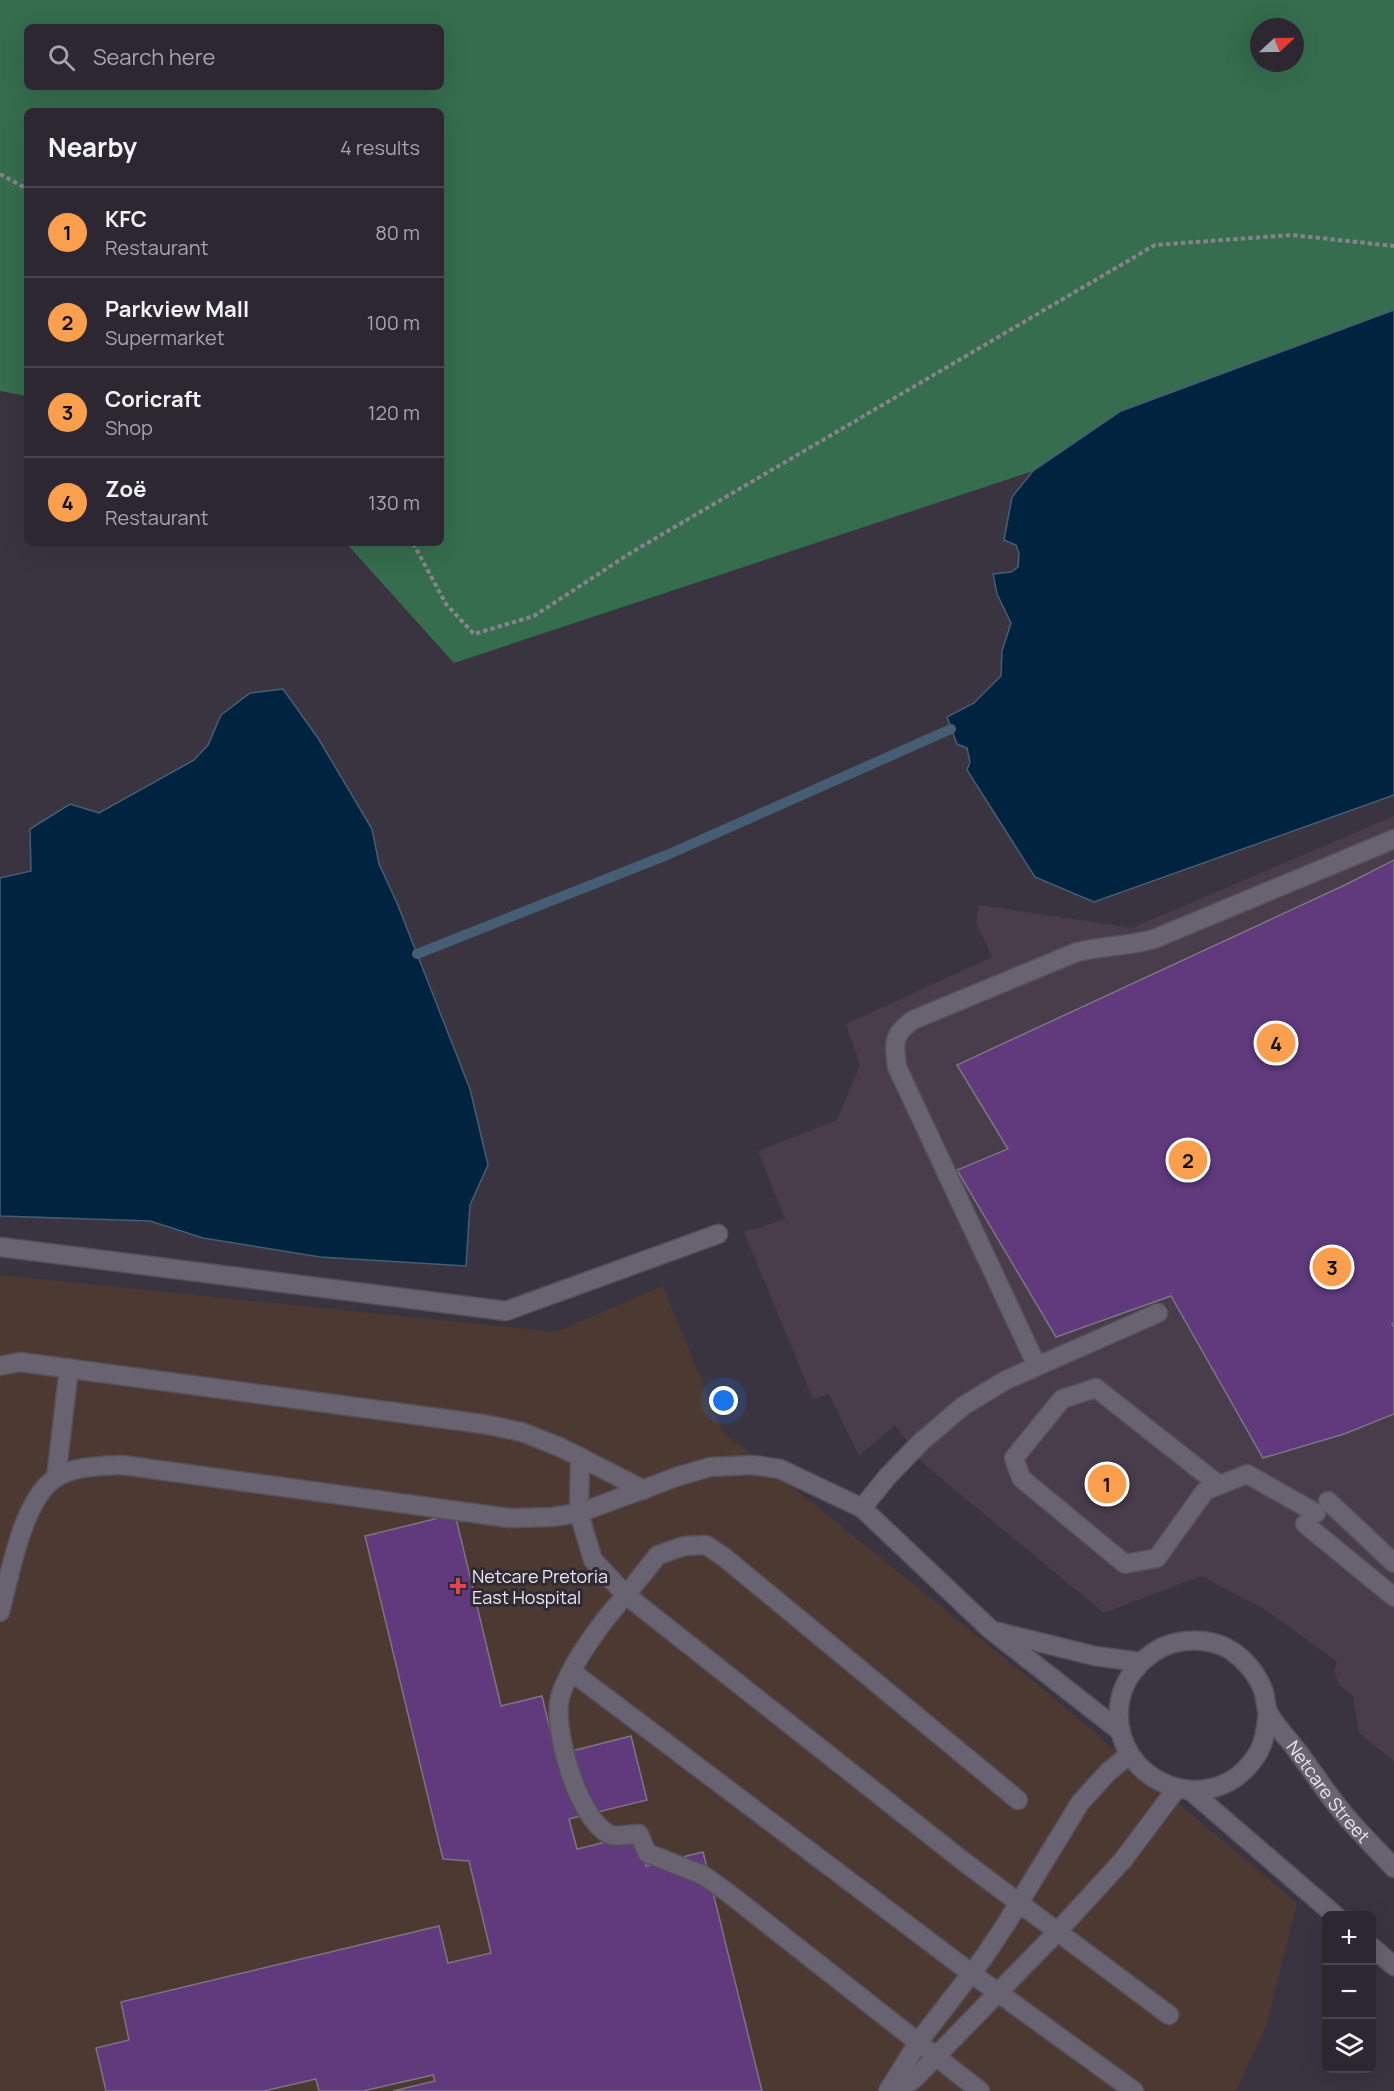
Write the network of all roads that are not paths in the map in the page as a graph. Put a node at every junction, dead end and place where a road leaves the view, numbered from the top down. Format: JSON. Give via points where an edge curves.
{"nodes":[{"id":1,"x":1394,"y":839,"type":"edge"},
{"id":2,"x":718,"y":1234,"type":"dead end"},
{"id":3,"x":0,"y":1247,"type":"edge"},
{"id":4,"x":1158,"y":1313,"type":"dead end"},
{"id":5,"x":0,"y":1366,"type":"edge"},
{"id":6,"x":1037,"y":1366,"type":"junction"},
{"id":7,"x":69,"y":1368,"type":"junction"},
{"id":8,"x":580,"y":1456,"type":"junction"},
{"id":9,"x":56,"y":1478,"type":"junction"},
{"id":10,"x":1220,"y":1485,"type":"junction"},
{"id":11,"x":644,"y":1490,"type":"junction"},
{"id":12,"x":862,"y":1508,"type":"junction"},
{"id":13,"x":1316,"y":1513,"type":"junction"},
{"id":14,"x":579,"y":1514,"type":"junction"},
{"id":15,"x":1394,"y":1563,"type":"edge"},
{"id":16,"x":626,"y":1595,"type":"junction"},
{"id":17,"x":1394,"y":1597,"type":"edge"},
{"id":18,"x":0,"y":1612,"type":"edge"},
{"id":19,"x":991,"y":1630,"type":"junction"},
{"id":20,"x":1140,"y":1662,"type":"junction"},
{"id":21,"x":572,"y":1672,"type":"junction"},
{"id":22,"x":1268,"y":1712,"type":"junction"},
{"id":23,"x":1120,"y":1731,"type":"junction"},
{"id":24,"x":1129,"y":1755,"type":"junction"},
{"id":25,"x":1184,"y":1790,"type":"junction"},
{"id":26,"x":1018,"y":1800,"type":"dead end"},
{"id":27,"x":1394,"y":1868,"type":"edge"},
{"id":28,"x":1020,"y":1903,"type":"junction"},
{"id":29,"x":1329,"y":1911,"type":"edge"},
{"id":30,"x":1057,"y":1932,"type":"junction"},
{"id":31,"x":1376,"y":1951,"type":"edge"},
{"id":32,"x":1394,"y":1966,"type":"edge"},
{"id":33,"x":971,"y":1973,"type":"junction"},
{"id":34,"x":997,"y":1992,"type":"junction"},
{"id":35,"x":1170,"y":2015,"type":"dead end"},
{"id":36,"x":918,"y":2041,"type":"junction"},
{"id":37,"x":936,"y":2057,"type":"junction"},
{"id":38,"x":888,"y":2091,"type":"edge"},
{"id":39,"x":897,"y":2091,"type":"edge"},
{"id":40,"x":980,"y":2091,"type":"edge"},
{"id":41,"x":1134,"y":2091,"type":"edge"}],
"edges":[{"from":1,"to":6,"type":"lane","via":[[1154,939],[1077,952],[913,1020],[901,1029],[894,1044],[897,1067]]},
{"from":2,"to":3,"type":"lane","via":[[506,1311]]},
{"from":4,"to":6,"type":"lane"},
{"from":5,"to":7,"type":"lane","via":[[20,1362]]},
{"from":6,"to":12,"type":"lane","via":[[963,1406],[921,1442]]},
{"from":7,"to":8,"type":"lane","via":[[483,1424],[522,1432]]},
{"from":7,"to":9,"type":"lane"},
{"from":8,"to":11,"type":"lane"},
{"from":8,"to":14,"type":"lane"},
{"from":9,"to":14,"type":"lane","via":[[98,1466],[122,1465],[508,1518]]},
{"from":9,"to":18,"type":"lane","via":[[36,1499],[25,1522]]},
{"from":10,"to":10,"type":"lane","via":[[1205,1491],[1157,1558],[1125,1563],[1021,1478],[1014,1458],[1062,1399],[1096,1388]]},
{"from":10,"to":13,"type":"lane","via":[[1246,1474]]},
{"from":11,"to":12,"type":"lane","via":[[710,1467],[752,1465],[780,1469]]},
{"from":11,"to":14,"type":"lane"},
{"from":12,"to":19,"type":"lane"},
{"from":13,"to":15,"type":"lane"},
{"from":13,"to":17,"type":"lane"},
{"from":14,"to":16,"type":"lane","via":[[593,1560]]},
{"from":16,"to":21,"type":"lane","via":[[605,1618]]},
{"from":16,"to":26,"type":"lane","via":[[658,1555],[684,1546],[706,1545]]},
{"from":16,"to":28,"type":"lane"},
{"from":19,"to":20,"type":"lane","via":[[1095,1656]]},
{"from":19,"to":23,"type":"lane"},
{"from":20,"to":22,"type":"lane","via":[[1160,1648],[1184,1641],[1208,1642],[1231,1651],[1250,1667],[1263,1688]]},
{"from":20,"to":23,"type":"lane","via":[[1126,1683],[1119,1707]]},
{"from":21,"to":33,"type":"lane"},
{"from":21,"to":36,"type":"lane","via":[[560,1696],[560,1737],[574,1784],[596,1823],[611,1835],[639,1834],[647,1853],[703,1875]]},
{"from":22,"to":25,"type":"lane","via":[[1265,1736],[1255,1759],[1244,1771],[1216,1788]]},
{"from":22,"to":27,"type":"lane","name":"Netcare Street","via":[[1344,1814]]},
{"from":23,"to":24,"type":"lane"},
{"from":24,"to":25,"type":"lane","via":[[1146,1774]]},
{"from":24,"to":28,"type":"lane","via":[[1080,1803]]},
{"from":25,"to":29,"type":"lane"},
{"from":25,"to":30,"type":"lane"},
{"from":28,"to":30,"type":"lane"},
{"from":28,"to":33,"type":"lane"},
{"from":30,"to":34,"type":"lane"},
{"from":30,"to":35,"type":"lane"},
{"from":31,"to":32,"type":"lane"},
{"from":33,"to":34,"type":"lane"},
{"from":33,"to":36,"type":"lane"},
{"from":34,"to":37,"type":"lane"},
{"from":34,"to":41,"type":"lane"},
{"from":36,"to":37,"type":"lane"},
{"from":36,"to":38,"type":"lane"},
{"from":37,"to":39,"type":"lane"},
{"from":37,"to":40,"type":"lane"}]}
